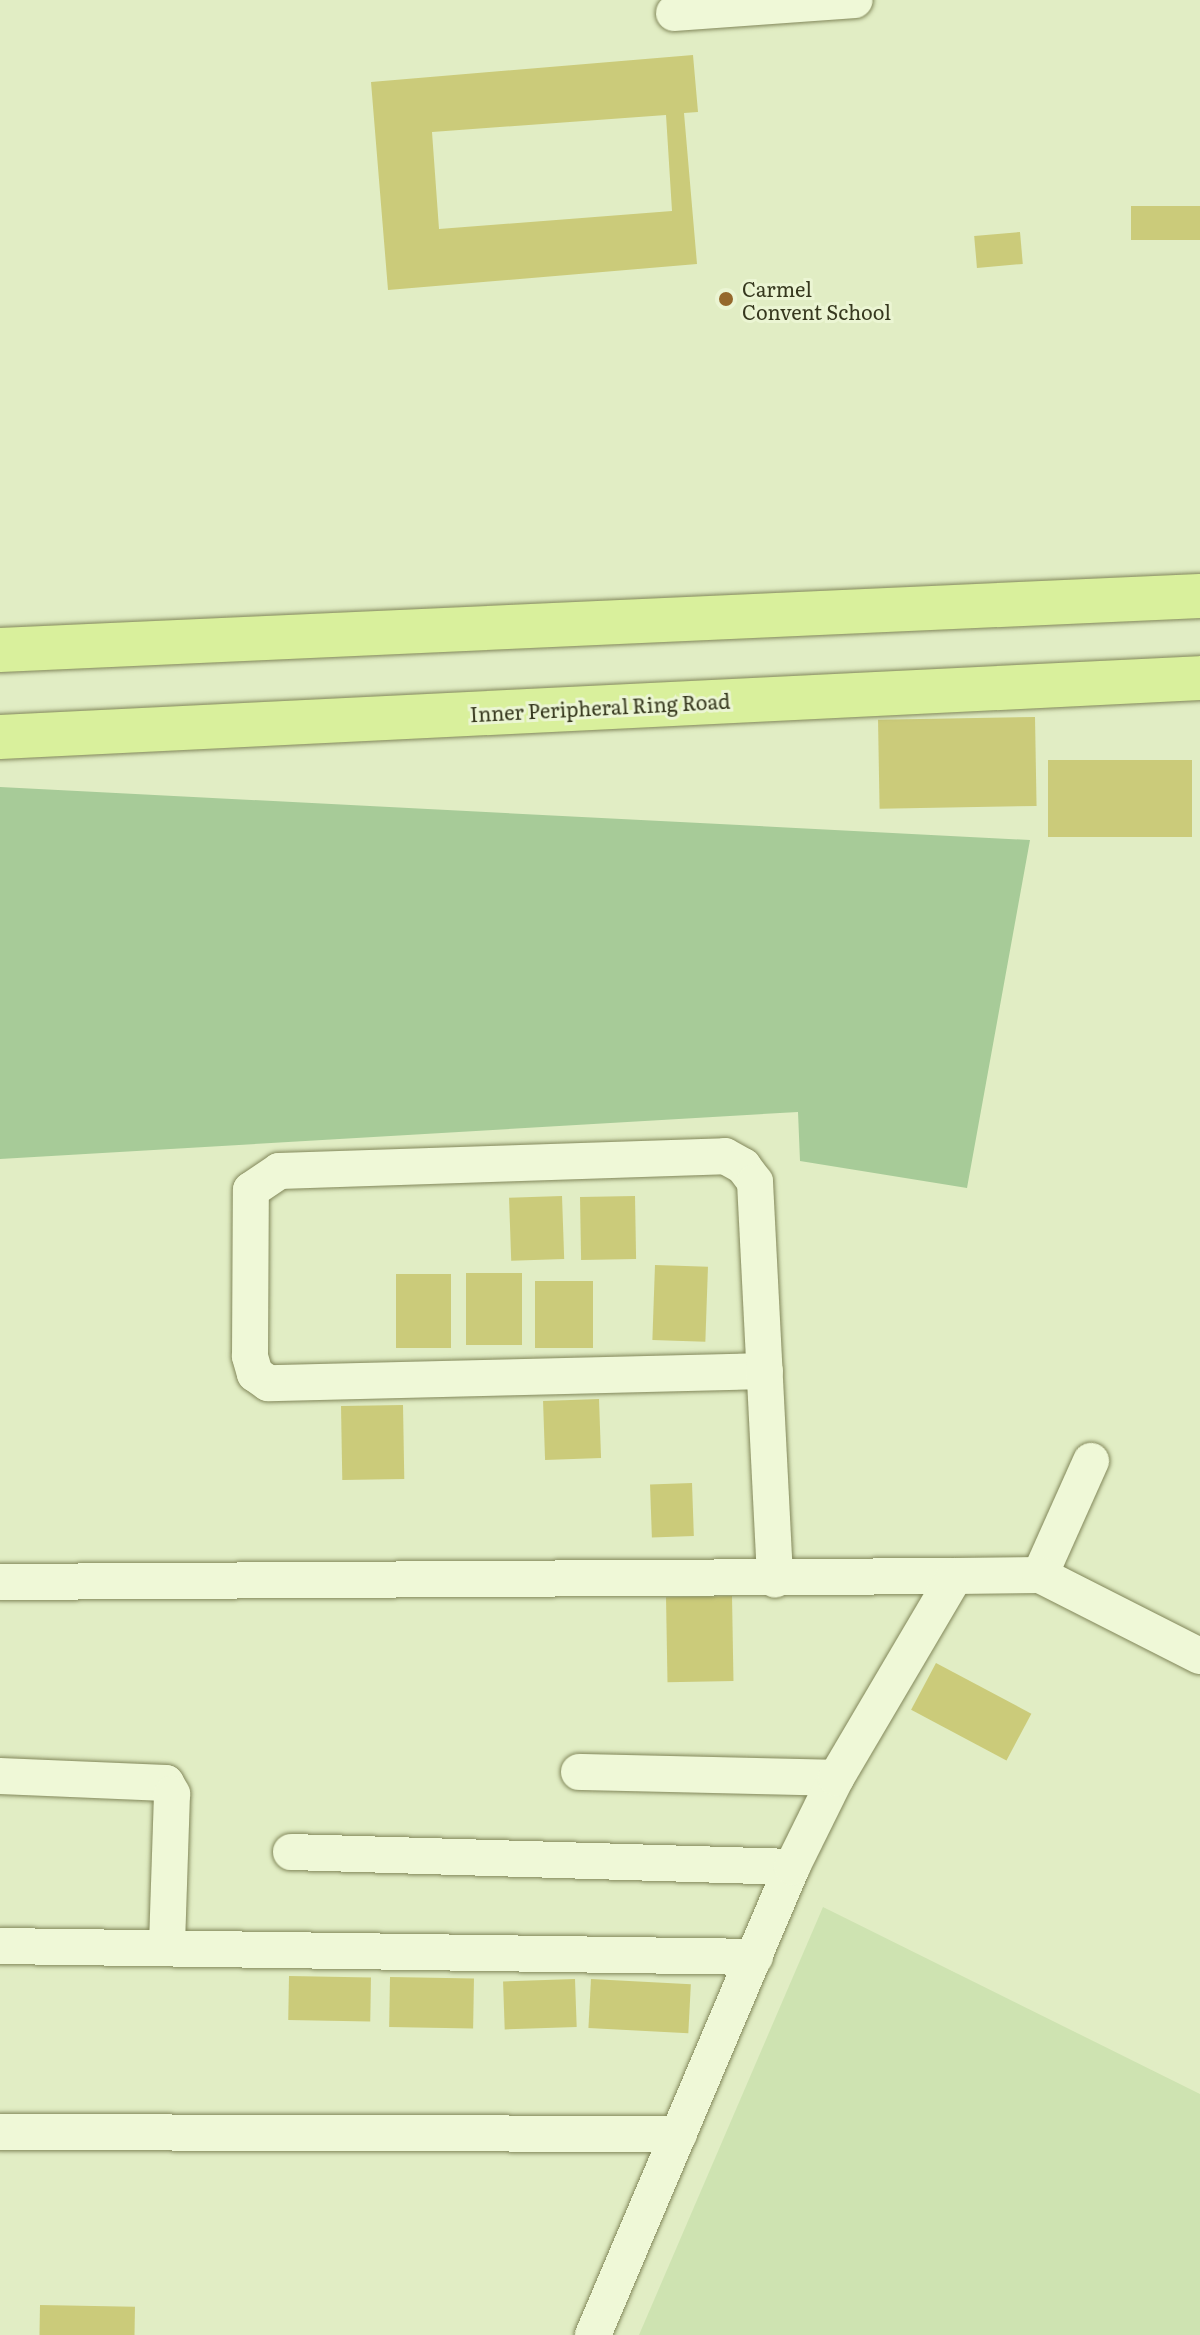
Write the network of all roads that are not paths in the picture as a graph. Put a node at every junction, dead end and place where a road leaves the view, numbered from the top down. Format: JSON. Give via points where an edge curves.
{"nodes":[{"id":1,"x":855,"y":0,"type":"edge"},
{"id":2,"x":674,"y":13,"type":"dead end"},
{"id":3,"x":1200,"y":596,"type":"edge"},
{"id":4,"x":0,"y":650,"type":"edge"},
{"id":5,"x":1200,"y":678,"type":"edge"},
{"id":6,"x":0,"y":737,"type":"edge"},
{"id":7,"x":765,"y":1371,"type":"junction"},
{"id":8,"x":1091,"y":1461,"type":"dead end"},
{"id":9,"x":1040,"y":1575,"type":"junction"},
{"id":10,"x":955,"y":1576,"type":"junction"},
{"id":11,"x":775,"y":1579,"type":"junction"},
{"id":12,"x":0,"y":1582,"type":"edge"},
{"id":13,"x":1200,"y":1656,"type":"edge"},
{"id":14,"x":579,"y":1772,"type":"dead end"},
{"id":15,"x":0,"y":1776,"type":"edge"},
{"id":16,"x":836,"y":1778,"type":"junction"},
{"id":17,"x":291,"y":1852,"type":"dead end"},
{"id":18,"x":792,"y":1867,"type":"junction"},
{"id":19,"x":0,"y":1946,"type":"edge"},
{"id":20,"x":167,"y":1948,"type":"junction"},
{"id":21,"x":755,"y":1957,"type":"junction"},
{"id":22,"x":0,"y":2132,"type":"edge"},
{"id":23,"x":679,"y":2134,"type":"junction"},
{"id":24,"x":593,"y":2335,"type":"edge"}],
"edges":[{"from":1,"to":2,"type":"street"},
{"from":3,"to":4,"type":"main road"},
{"from":5,"to":6,"type":"main road","name":"Inner Peripheral Ring Road"},
{"from":7,"to":7,"type":"street","via":[[268,1383],[255,1374],[250,1356],[251,1190],[279,1171],[725,1156],[755,1182]]},
{"from":7,"to":11,"type":"street"},
{"from":8,"to":9,"type":"street"},
{"from":9,"to":10,"type":"street"},
{"from":9,"to":13,"type":"street"},
{"from":10,"to":11,"type":"street"},
{"from":10,"to":16,"type":"street"},
{"from":11,"to":12,"type":"street"},
{"from":14,"to":16,"type":"street"},
{"from":15,"to":20,"type":"street","via":[[166,1783],[172,1794]]},
{"from":16,"to":18,"type":"street"},
{"from":17,"to":18,"type":"street"},
{"from":18,"to":21,"type":"street"},
{"from":19,"to":20,"type":"street"},
{"from":20,"to":21,"type":"street"},
{"from":21,"to":23,"type":"street"},
{"from":22,"to":23,"type":"street"},
{"from":23,"to":24,"type":"street"}]}
